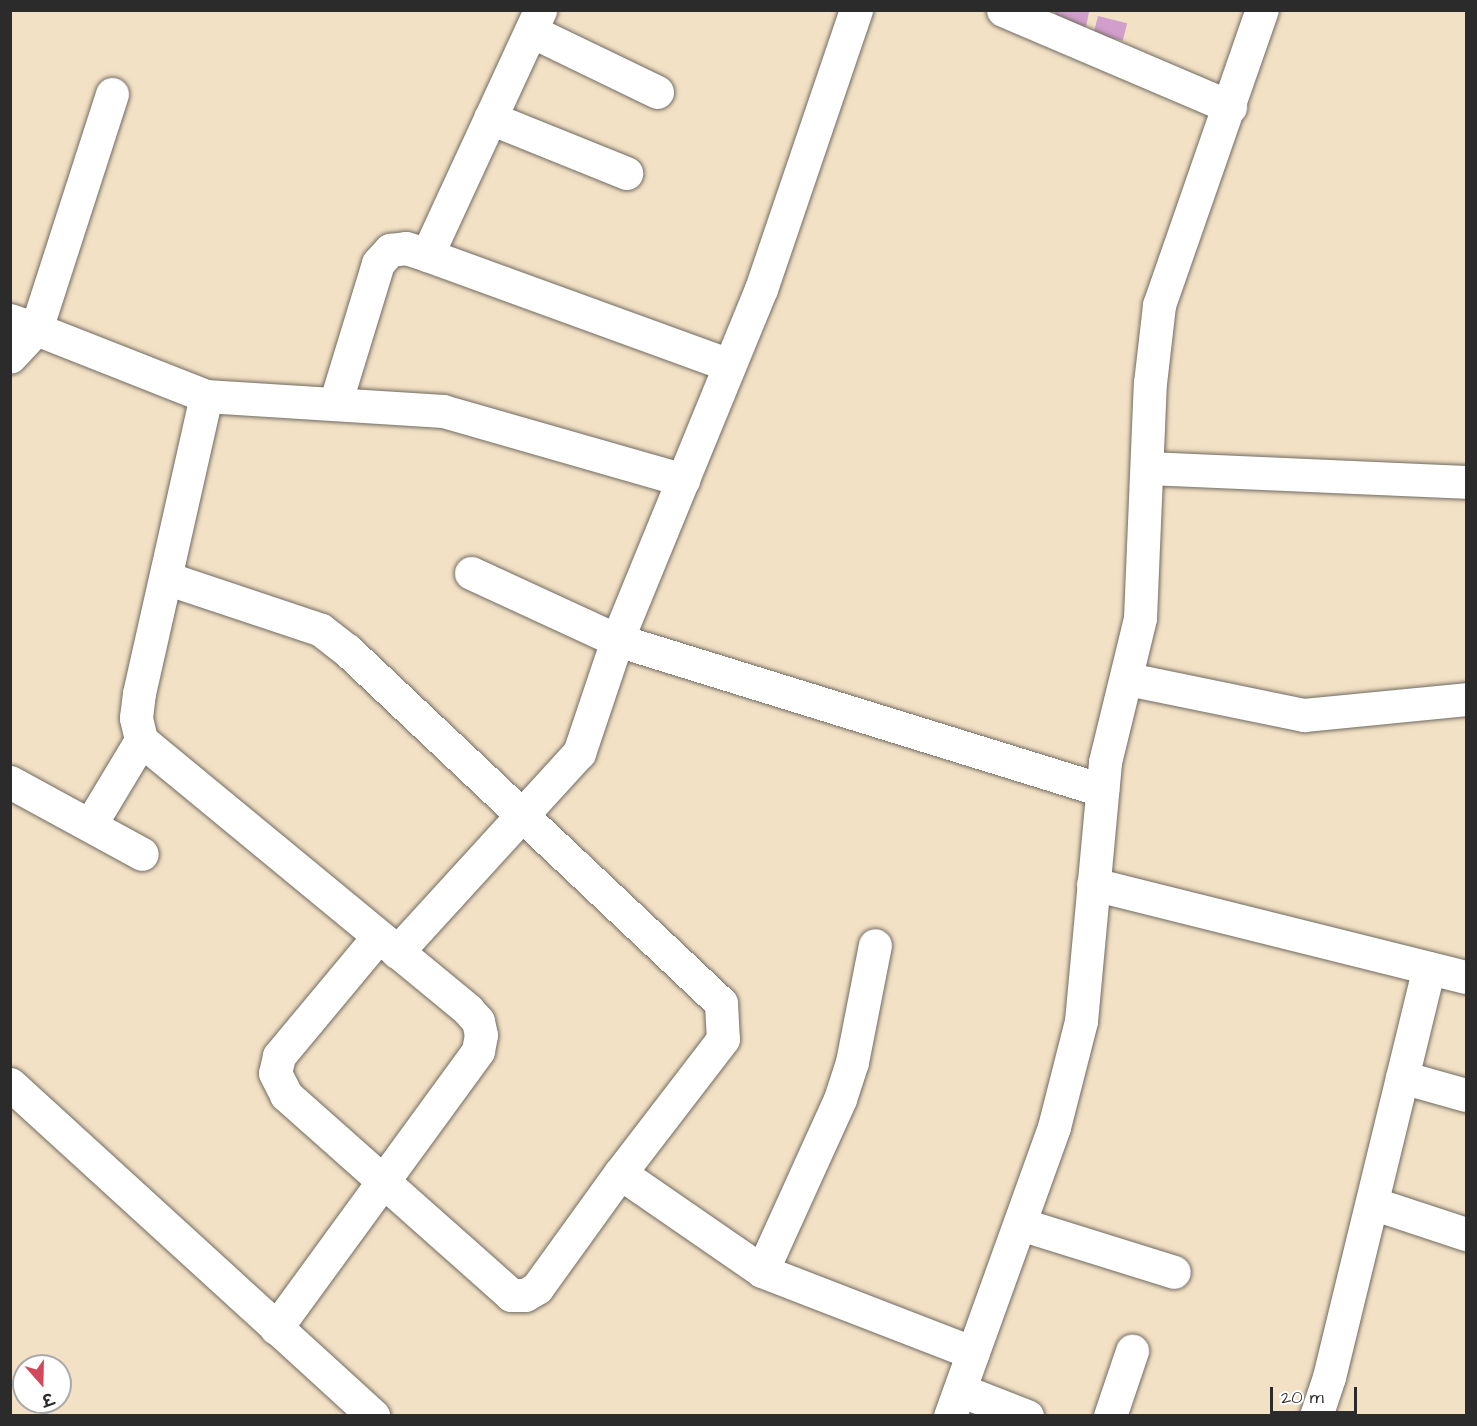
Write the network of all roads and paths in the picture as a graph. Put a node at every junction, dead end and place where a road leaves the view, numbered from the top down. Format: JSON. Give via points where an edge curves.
{"nodes":[{"id":1,"x":856,"y":10,"type":"edge"},
{"id":2,"x":1262,"y":10,"type":"edge"},
{"id":3,"x":1021,"y":14,"type":"edge"},
{"id":4,"x":536,"y":21,"type":"edge"},
{"id":5,"x":657,"y":92,"type":"dead end"},
{"id":6,"x":112,"y":94,"type":"dead end"},
{"id":7,"x":1230,"y":107,"type":"junction"},
{"id":8,"x":490,"y":118,"type":"junction"},
{"id":9,"x":626,"y":173,"type":"dead end"},
{"id":10,"x":426,"y":255,"type":"junction"},
{"id":11,"x":23,"y":325,"type":"edge"},
{"id":12,"x":10,"y":357,"type":"edge"},
{"id":13,"x":729,"y":365,"type":"junction"},
{"id":14,"x":206,"y":396,"type":"junction"},
{"id":15,"x":335,"y":404,"type":"junction"},
{"id":16,"x":1147,"y":468,"type":"junction"},
{"id":17,"x":683,"y":480,"type":"junction"},
{"id":18,"x":1467,"y":482,"type":"edge"},
{"id":19,"x":471,"y":573,"type":"dead end"},
{"id":20,"x":166,"y":578,"type":"junction"},
{"id":21,"x":618,"y":640,"type":"junction"},
{"id":22,"x":1128,"y":679,"type":"junction"},
{"id":23,"x":1467,"y":699,"type":"edge"},
{"id":24,"x":141,"y":740,"type":"junction"},
{"id":25,"x":10,"y":782,"type":"edge"},
{"id":26,"x":1102,"y":790,"type":"junction"},
{"id":27,"x":524,"y":813,"type":"junction"},
{"id":28,"x":90,"y":825,"type":"junction"},
{"id":29,"x":142,"y":854,"type":"dead end"},
{"id":30,"x":1093,"y":884,"type":"junction"},
{"id":31,"x":387,"y":944,"type":"junction"},
{"id":32,"x":875,"y":945,"type":"dead end"},
{"id":33,"x":1429,"y":968,"type":"junction"},
{"id":34,"x":1467,"y":977,"type":"edge"},
{"id":35,"x":1402,"y":1077,"type":"junction"},
{"id":36,"x":10,"y":1084,"type":"edge"},
{"id":37,"x":1467,"y":1095,"type":"edge"},
{"id":38,"x":620,"y":1173,"type":"junction"},
{"id":39,"x":382,"y":1181,"type":"junction"},
{"id":40,"x":1372,"y":1203,"type":"junction"},
{"id":41,"x":1020,"y":1224,"type":"junction"},
{"id":42,"x":1467,"y":1234,"type":"edge"},
{"id":43,"x":762,"y":1271,"type":"junction"},
{"id":44,"x":1174,"y":1272,"type":"dead end"},
{"id":45,"x":276,"y":1328,"type":"junction"},
{"id":46,"x":1132,"y":1351,"type":"dead end"},
{"id":47,"x":973,"y":1353,"type":"junction"},
{"id":48,"x":955,"y":1403,"type":"edge"},
{"id":49,"x":373,"y":1416,"type":"edge"},
{"id":50,"x":1026,"y":1416,"type":"edge"},
{"id":51,"x":1110,"y":1416,"type":"edge"},
{"id":52,"x":1316,"y":1416,"type":"edge"}],
"edges":[{"from":1,"to":13,"type":"street","via":[[781,233]]},
{"from":2,"to":7,"type":"street"},
{"from":3,"to":7,"type":"street"},
{"from":4,"to":5,"type":"street"},
{"from":4,"to":8,"type":"street"},
{"from":6,"to":11,"type":"street"},
{"from":7,"to":16,"type":"street","via":[[1158,305]]},
{"from":8,"to":9,"type":"street"},
{"from":8,"to":10,"type":"street"},
{"from":10,"to":13,"type":"street"},
{"from":10,"to":15,"type":"street","via":[[406,248],[390,250],[378,263]]},
{"from":11,"to":12,"type":"street"},
{"from":11,"to":14,"type":"street"},
{"from":13,"to":17,"type":"street"},
{"from":14,"to":15,"type":"street"},
{"from":14,"to":20,"type":"street"},
{"from":15,"to":17,"type":"street","via":[[467,415]]},
{"from":16,"to":18,"type":"street"},
{"from":16,"to":22,"type":"street","via":[[1142,600]]},
{"from":17,"to":21,"type":"street"},
{"from":19,"to":21,"type":"street"},
{"from":20,"to":24,"type":"street","via":[[136,718]]},
{"from":20,"to":27,"type":"street","via":[[321,630]]},
{"from":21,"to":26,"type":"street"},
{"from":21,"to":27,"type":"street","via":[[579,753]]},
{"from":22,"to":23,"type":"street","via":[[1304,715]]},
{"from":22,"to":26,"type":"street","via":[[1105,762]]},
{"from":24,"to":28,"type":"street"},
{"from":24,"to":31,"type":"street"},
{"from":25,"to":28,"type":"street"},
{"from":26,"to":30,"type":"street"},
{"from":27,"to":31,"type":"street"},
{"from":27,"to":38,"type":"street","via":[[722,1003],[723,1039]]},
{"from":28,"to":29,"type":"street"},
{"from":30,"to":33,"type":"street"},
{"from":30,"to":41,"type":"street","via":[[1081,1021],[1054,1127]]},
{"from":31,"to":39,"type":"street","via":[[468,1010],[478,1021],[481,1035],[478,1051]]},
{"from":31,"to":39,"type":"street","via":[[279,1056],[275,1073],[286,1095]]},
{"from":32,"to":43,"type":"street","via":[[852,1062],[840,1098]]},
{"from":33,"to":34,"type":"street"},
{"from":33,"to":35,"type":"street"},
{"from":35,"to":37,"type":"street"},
{"from":35,"to":40,"type":"street"},
{"from":36,"to":45,"type":"street"},
{"from":38,"to":39,"type":"street","via":[[537,1288],[525,1295],[511,1295]]},
{"from":38,"to":43,"type":"street"},
{"from":39,"to":45,"type":"street"},
{"from":40,"to":42,"type":"street"},
{"from":40,"to":52,"type":"street"},
{"from":41,"to":44,"type":"street"},
{"from":41,"to":47,"type":"street"},
{"from":43,"to":47,"type":"street"},
{"from":45,"to":49,"type":"street"},
{"from":46,"to":51,"type":"street"},
{"from":47,"to":48,"type":"street"},
{"from":48,"to":50,"type":"street"}]}
